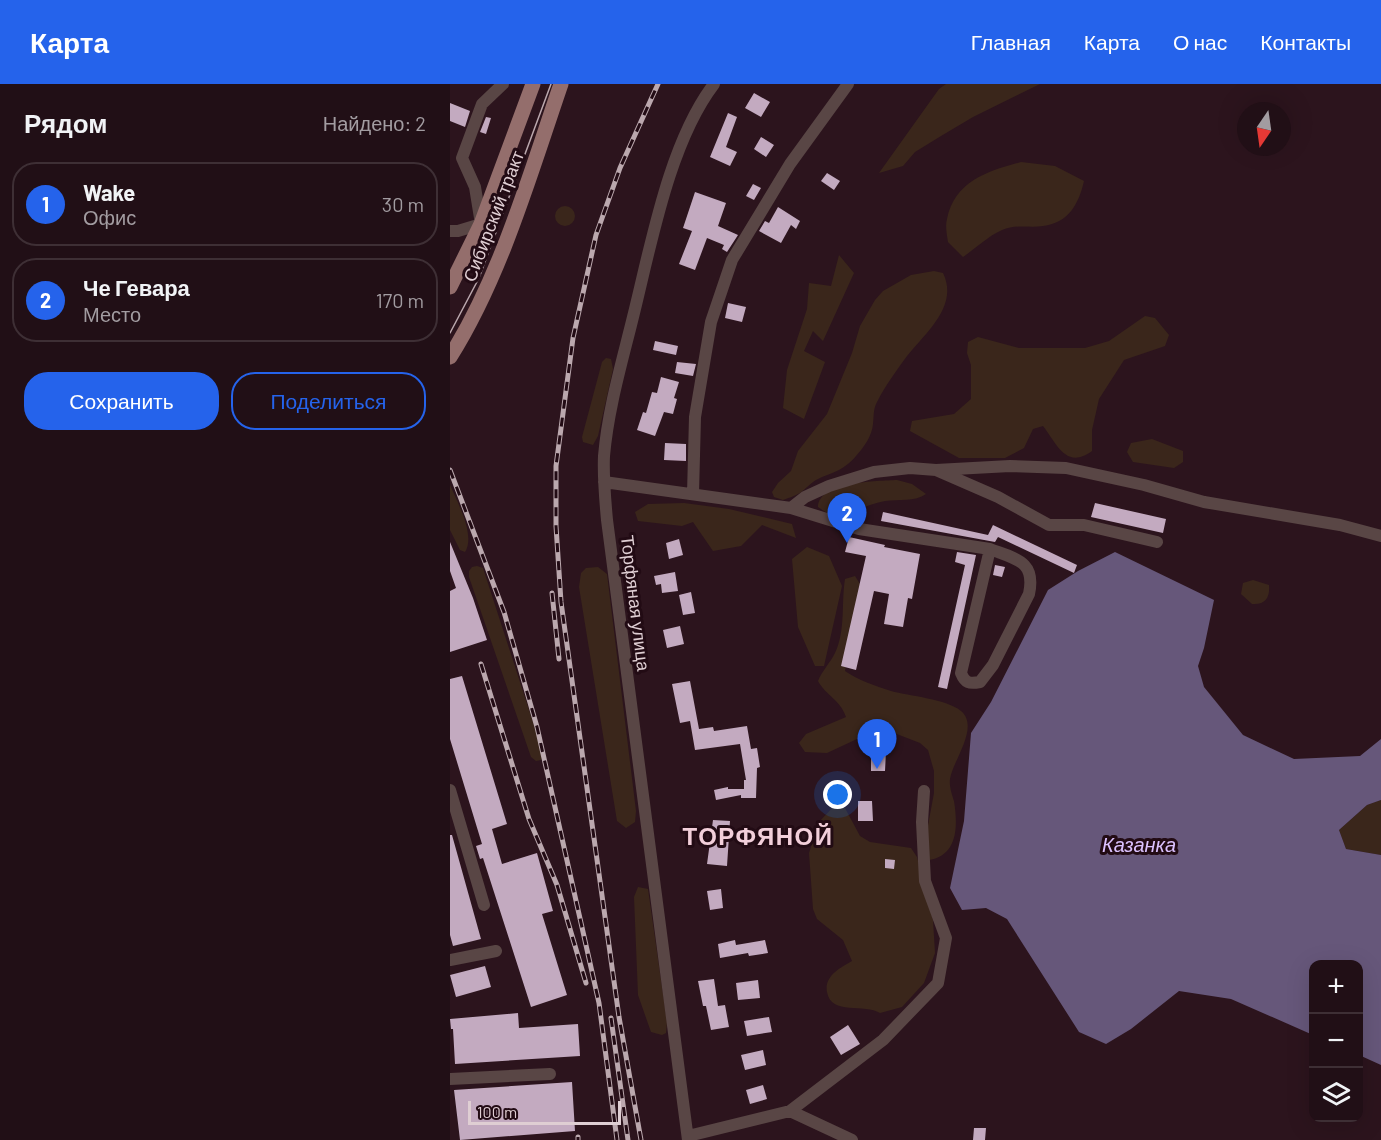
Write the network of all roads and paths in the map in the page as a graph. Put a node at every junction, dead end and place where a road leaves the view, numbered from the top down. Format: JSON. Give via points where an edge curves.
{"nodes":[{"id":1,"x":503,"y":84,"type":"edge"},
{"id":2,"x":533,"y":84,"type":"edge"},
{"id":3,"x":561,"y":84,"type":"edge"},
{"id":4,"x":714,"y":84,"type":"edge"},
{"id":5,"x":848,"y":84,"type":"edge"},
{"id":6,"x":481,"y":224,"type":"junction"},
{"id":7,"x":450,"y":231,"type":"edge"},
{"id":8,"x":450,"y":287,"type":"edge"},
{"id":9,"x":450,"y":357,"type":"edge"},
{"id":10,"x":936,"y":470,"type":"junction"},
{"id":11,"x":604,"y":482,"type":"junction"},
{"id":12,"x":693,"y":495,"type":"junction"},
{"id":13,"x":791,"y":508,"type":"junction"},
{"id":14,"x":1381,"y":536,"type":"edge"},
{"id":15,"x":1157,"y":543,"type":"dead end"},
{"id":16,"x":990,"y":549,"type":"junction"},
{"id":17,"x":450,"y":790,"type":"edge"},
{"id":18,"x":924,"y":791,"type":"dead end"},
{"id":19,"x":484,"y":905,"type":"dead end"},
{"id":20,"x":496,"y":951,"type":"dead end"},
{"id":21,"x":450,"y":960,"type":"edge"},
{"id":22,"x":550,"y":1074,"type":"dead end"},
{"id":23,"x":450,"y":1078,"type":"edge"},
{"id":24,"x":790,"y":1111,"type":"junction"},
{"id":25,"x":688,"y":1138,"type":"edge"},
{"id":26,"x":852,"y":1140,"type":"edge"}],
"edges":[{"from":1,"to":6,"type":"street","via":[[482,104],[462,158],[475,187]]},
{"from":2,"to":6,"type":"main road","name":"Сибирский тракт"},
{"from":3,"to":9,"type":"main road","name":"Сибирский тракт","via":[[490,282]]},
{"from":4,"to":11,"type":"street","name":"Торфяная улица","via":[[685,137],[648,250],[610,413]]},
{"from":5,"to":12,"type":"street","via":[[790,164],[732,260],[711,322],[696,406]]},
{"from":6,"to":7,"type":"street"},
{"from":6,"to":8,"type":"main road","name":"Сибирский тракт"},
{"from":10,"to":13,"type":"street","via":[[874,472],[813,493]]},
{"from":10,"to":14,"type":"street","via":[[1066,468],[1204,502],[1340,525]]},
{"from":10,"to":15,"type":"street","via":[[1049,525],[1084,525]]},
{"from":11,"to":12,"type":"street"},
{"from":11,"to":25,"type":"street","name":"Торфяная улица"},
{"from":12,"to":13,"type":"street"},
{"from":13,"to":16,"type":"street","via":[[859,529]]},
{"from":16,"to":16,"type":"street","via":[[961,673],[970,684],[980,682],[993,665],[1032,581],[1022,561]]},
{"from":17,"to":19,"type":"street"},
{"from":18,"to":24,"type":"street","via":[[926,881],[946,938],[938,983],[883,1040]]},
{"from":20,"to":21,"type":"street"},
{"from":22,"to":23,"type":"street"},
{"from":24,"to":25,"type":"street"},
{"from":24,"to":26,"type":"street"}]}
